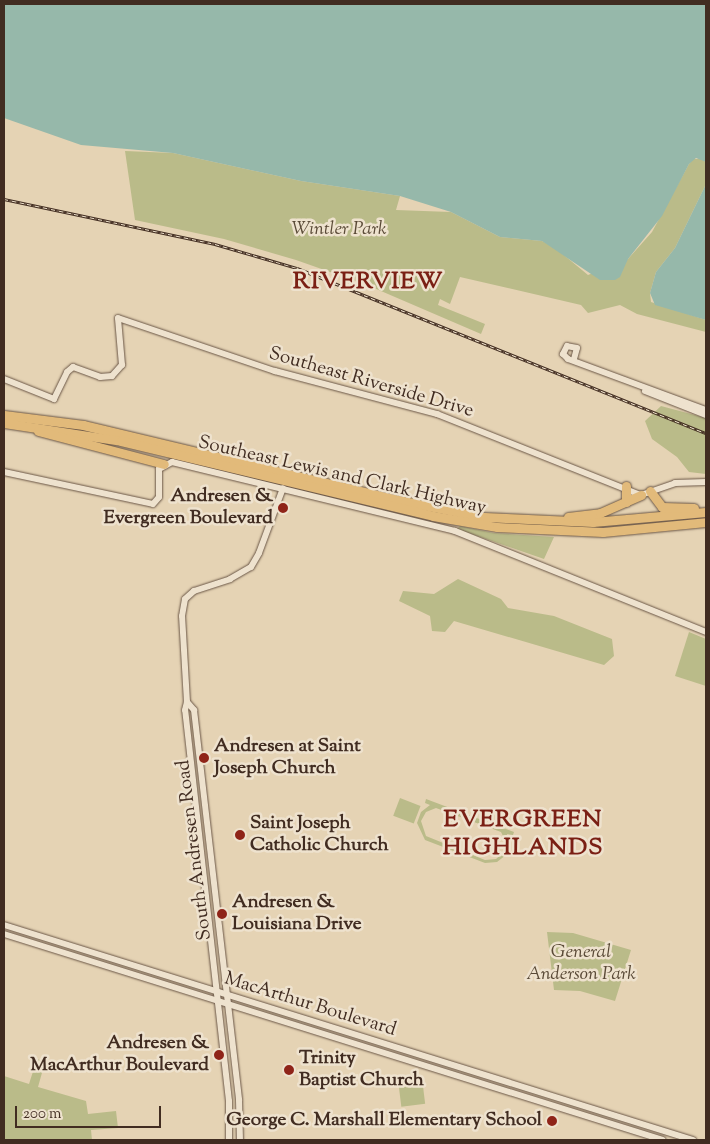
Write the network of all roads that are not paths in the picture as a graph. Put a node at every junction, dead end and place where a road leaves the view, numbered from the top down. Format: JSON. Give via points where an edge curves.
{"nodes":[{"id":1,"x":574,"y":359,"type":"dead end"},
{"id":2,"x":4,"y":379,"type":"edge"},
{"id":3,"x":638,"y":386,"type":"junction"},
{"id":4,"x":706,"y":410,"type":"edge"},
{"id":5,"x":4,"y":415,"type":"edge"},
{"id":6,"x":706,"y":415,"type":"edge"},
{"id":7,"x":4,"y":423,"type":"edge"},
{"id":8,"x":164,"y":464,"type":"junction"},
{"id":9,"x":4,"y":472,"type":"edge"},
{"id":10,"x":706,"y":482,"type":"edge"},
{"id":11,"x":626,"y":486,"type":"junction"},
{"id":12,"x":283,"y":488,"type":"junction"},
{"id":13,"x":646,"y":493,"type":"junction"},
{"id":14,"x":626,"y":502,"type":"junction"},
{"id":15,"x":706,"y":508,"type":"edge"},
{"id":16,"x":706,"y":512,"type":"edge"},
{"id":17,"x":511,"y":520,"type":"junction"},
{"id":18,"x":706,"y":522,"type":"edge"},
{"id":19,"x":706,"y":632,"type":"edge"},
{"id":20,"x":187,"y":702,"type":"junction"},
{"id":21,"x":4,"y":925,"type":"edge"},
{"id":22,"x":4,"y":934,"type":"edge"},
{"id":23,"x":217,"y":992,"type":"junction"},
{"id":24,"x":228,"y":996,"type":"junction"},
{"id":25,"x":218,"y":1002,"type":"junction"},
{"id":26,"x":229,"y":1005,"type":"junction"},
{"id":27,"x":229,"y":1140,"type":"edge"},
{"id":28,"x":240,"y":1140,"type":"edge"},
{"id":29,"x":663,"y":1140,"type":"edge"},
{"id":30,"x":693,"y":1140,"type":"edge"}],
"edges":[{"from":1,"to":3,"type":"street"},
{"from":2,"to":11,"type":"street","name":"Southeast Riverside Drive","via":[[54,399],[67,372],[73,368],[108,378],[121,368],[118,318],[275,371],[437,414]]},
{"from":3,"to":4,"type":"street"},
{"from":3,"to":6,"type":"street"},
{"from":5,"to":17,"type":"highway","name":"Southeast Lewis and Clark Highway","via":[[83,425],[393,499]]},
{"from":7,"to":8,"type":"highway"},
{"from":7,"to":18,"type":"highway","name":"Southeast Lewis and Clark Highway","via":[[112,439],[433,516],[497,527],[603,532]]},
{"from":8,"to":9,"type":"street","via":[[158,472],[157,502],[146,503]]},
{"from":8,"to":12,"type":"street","via":[[172,462]]},
{"from":10,"to":13,"type":"street","via":[[675,482]]},
{"from":11,"to":13,"type":"street","name":"Southeast Riverside Drive"},
{"from":11,"to":14,"type":"highway"},
{"from":12,"to":19,"type":"street","via":[[432,524],[484,541]]},
{"from":12,"to":20,"type":"street","name":"South Andresen Road","via":[[259,553],[250,567],[230,579],[194,591],[185,600],[182,616]]},
{"from":13,"to":14,"type":"highway"},
{"from":13,"to":15,"type":"highway","via":[[662,507]]},
{"from":14,"to":17,"type":"highway","via":[[594,515]]},
{"from":16,"to":17,"type":"highway","name":"Southeast Lewis and Clark Highway","via":[[593,522]]},
{"from":20,"to":23,"type":"street","name":"South Andresen Road","via":[[185,710]]},
{"from":20,"to":24,"type":"street","name":"South Andresen Road","via":[[194,710]]},
{"from":21,"to":23,"type":"street","name":"MacArthur Boulevard"},
{"from":22,"to":25,"type":"street","name":"MacArthur Boulevard"},
{"from":23,"to":24,"type":"street","name":"MacArthur Boulevard"},
{"from":23,"to":25,"type":"street","name":"South Andresen Road"},
{"from":24,"to":26,"type":"street","name":"South Andresen Road"},
{"from":24,"to":30,"type":"street","name":"MacArthur Boulevard"},
{"from":25,"to":26,"type":"street","name":"MacArthur Boulevard"},
{"from":25,"to":27,"type":"street","name":"South Andresen Road","via":[[230,1108]]},
{"from":26,"to":28,"type":"street","name":"South Andresen Road"},
{"from":26,"to":29,"type":"street","name":"MacArthur Boulevard"}]}
